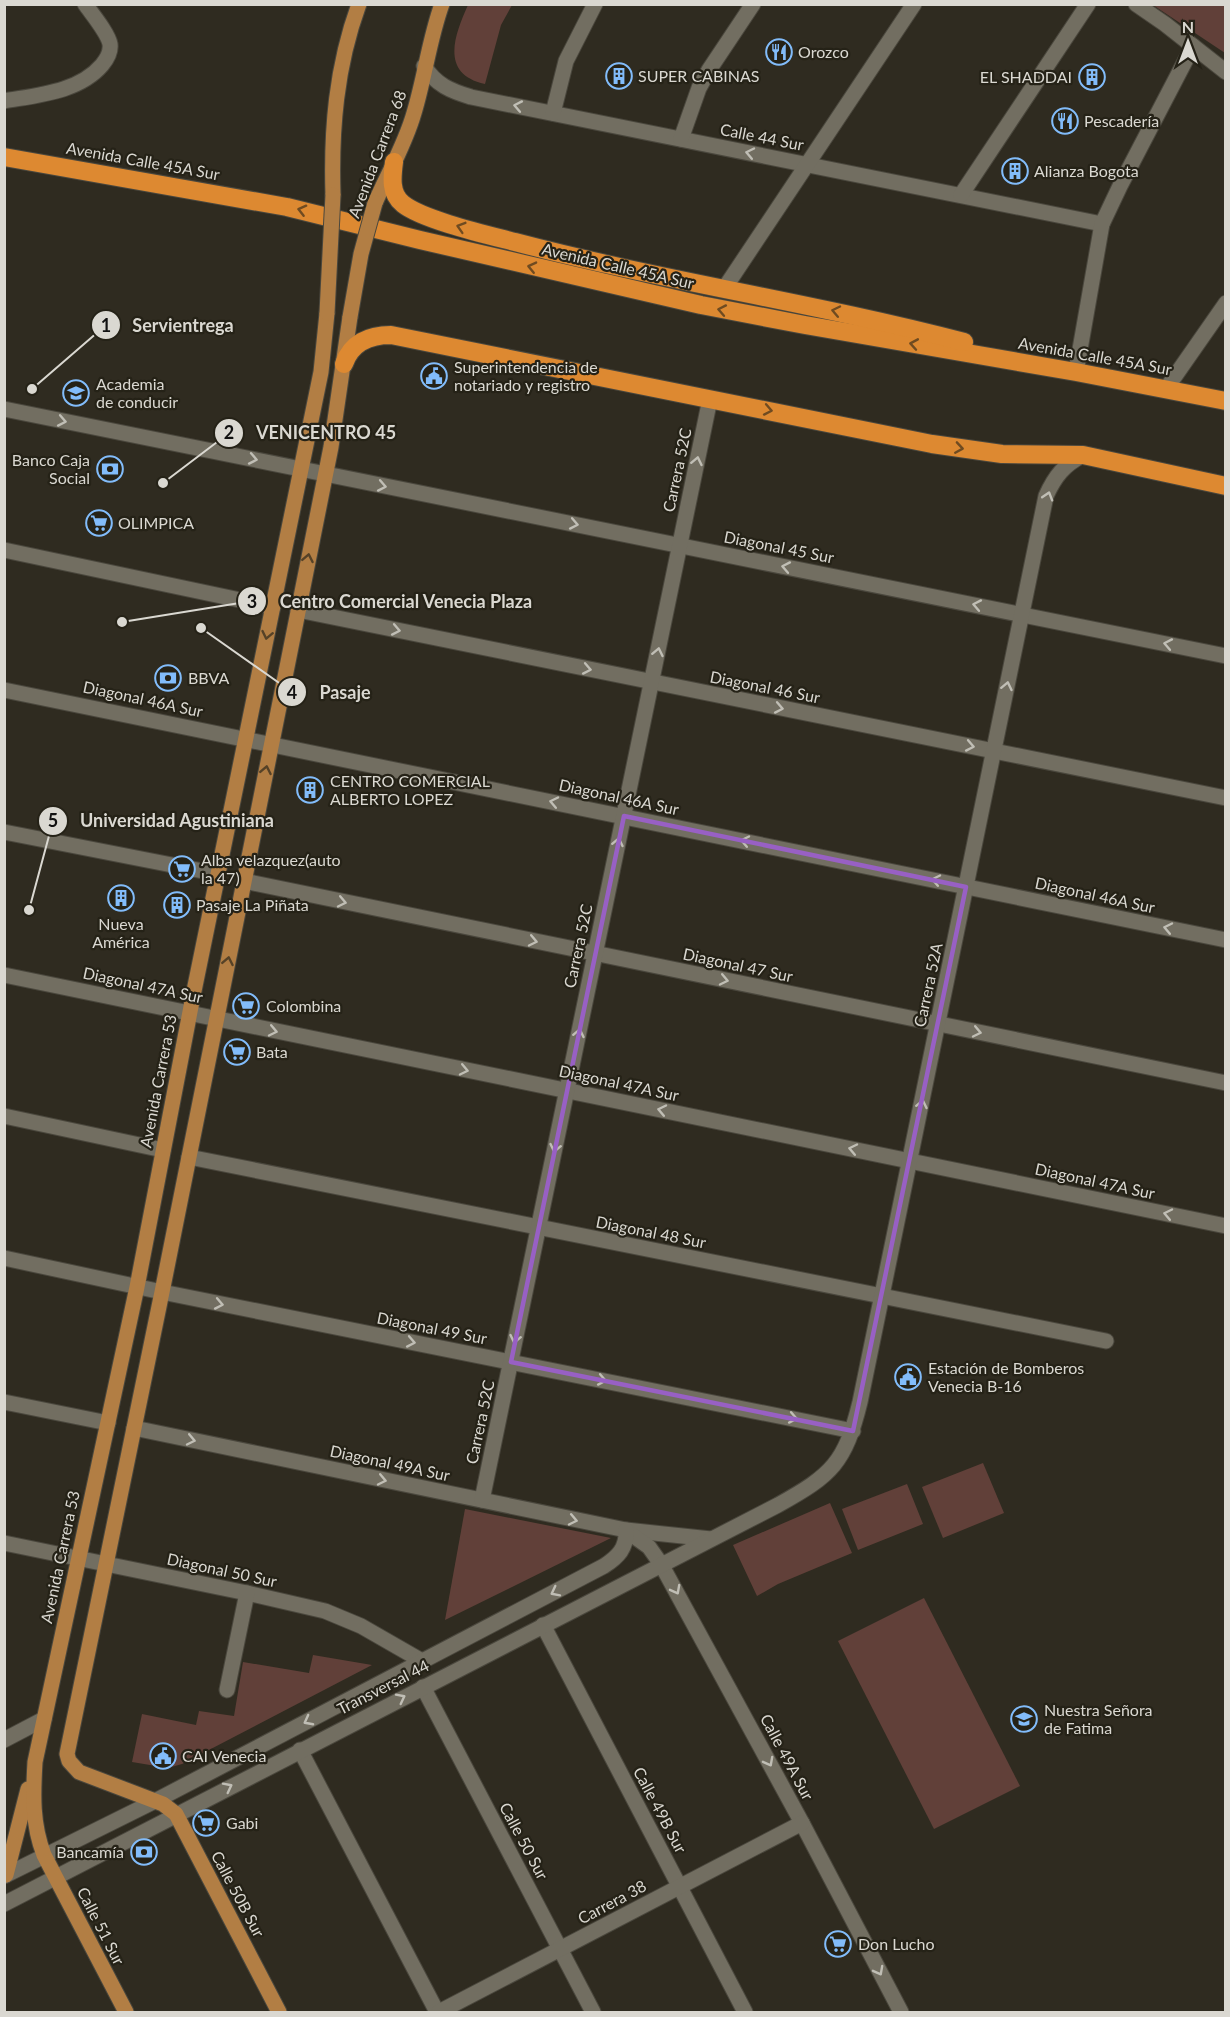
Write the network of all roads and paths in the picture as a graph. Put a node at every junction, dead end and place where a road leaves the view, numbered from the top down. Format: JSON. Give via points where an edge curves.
{"nodes":[{"id":1,"x":85,"y":4,"type":"edge"},
{"id":2,"x":359,"y":4,"type":"edge"},
{"id":3,"x":442,"y":4,"type":"edge"},
{"id":4,"x":595,"y":4,"type":"edge"},
{"id":5,"x":753,"y":4,"type":"edge"},
{"id":6,"x":914,"y":4,"type":"edge"},
{"id":7,"x":1088,"y":4,"type":"edge"},
{"id":8,"x":1136,"y":4,"type":"edge"},
{"id":9,"x":1193,"y":46,"type":"junction"},
{"id":10,"x":424,"y":66,"type":"junction"},
{"id":11,"x":1226,"y":72,"type":"edge"},
{"id":12,"x":4,"y":101,"type":"edge"},
{"id":13,"x":553,"y":113,"type":"junction"},
{"id":14,"x":681,"y":139,"type":"junction"},
{"id":15,"x":4,"y":157,"type":"edge"},
{"id":16,"x":394,"y":162,"type":"junction"},
{"id":17,"x":807,"y":164,"type":"junction"},
{"id":18,"x":961,"y":195,"type":"junction"},
{"id":19,"x":1102,"y":224,"type":"junction"},
{"id":20,"x":724,"y":289,"type":"junction"},
{"id":21,"x":1226,"y":303,"type":"edge"},
{"id":22,"x":327,"y":313,"type":"joint"},
{"id":23,"x":345,"y":364,"type":"junction"},
{"id":24,"x":1076,"y":372,"type":"junction"},
{"id":25,"x":1166,"y":389,"type":"junction"},
{"id":26,"x":710,"y":399,"type":"junction"},
{"id":27,"x":1226,"y":401,"type":"edge"},
{"id":28,"x":4,"y":409,"type":"edge"},
{"id":29,"x":1083,"y":455,"type":"junction"},
{"id":30,"x":301,"y":469,"type":"junction"},
{"id":31,"x":325,"y":474,"type":"junction"},
{"id":32,"x":1226,"y":486,"type":"edge"},
{"id":33,"x":680,"y":546,"type":"junction"},
{"id":34,"x":4,"y":550,"type":"edge"},
{"id":35,"x":273,"y":607,"type":"junction"},
{"id":36,"x":298,"y":610,"type":"junction"},
{"id":37,"x":1022,"y":614,"type":"junction"},
{"id":38,"x":1226,"y":656,"type":"edge"},
{"id":39,"x":652,"y":682,"type":"junction"},
{"id":40,"x":4,"y":690,"type":"edge"},
{"id":41,"x":246,"y":739,"type":"junction"},
{"id":42,"x":271,"y":744,"type":"junction"},
{"id":43,"x":994,"y":751,"type":"junction"},
{"id":44,"x":1226,"y":798,"type":"edge"},
{"id":45,"x":624,"y":816,"type":"junction"},
{"id":46,"x":4,"y":832,"type":"edge"},
{"id":47,"x":218,"y":874,"type":"junction"},
{"id":48,"x":244,"y":881,"type":"junction"},
{"id":49,"x":966,"y":887,"type":"junction"},
{"id":50,"x":1226,"y":940,"type":"edge"},
{"id":51,"x":595,"y":954,"type":"junction"},
{"id":52,"x":4,"y":975,"type":"edge"},
{"id":53,"x":190,"y":1013,"type":"junction"},
{"id":54,"x":216,"y":1019,"type":"junction"},
{"id":55,"x":938,"y":1024,"type":"junction"},
{"id":56,"x":1226,"y":1083,"type":"edge"},
{"id":57,"x":567,"y":1091,"type":"junction"},
{"id":58,"x":4,"y":1116,"type":"edge"},
{"id":59,"x":164,"y":1150,"type":"junction"},
{"id":60,"x":189,"y":1157,"type":"junction"},
{"id":61,"x":910,"y":1161,"type":"junction"},
{"id":62,"x":1226,"y":1226,"type":"edge"},
{"id":63,"x":539,"y":1227,"type":"junction"},
{"id":64,"x":4,"y":1258,"type":"edge"},
{"id":65,"x":137,"y":1287,"type":"junction"},
{"id":66,"x":162,"y":1292,"type":"junction"},
{"id":67,"x":882,"y":1296,"type":"junction"},
{"id":68,"x":1106,"y":1341,"type":"dead end"},
{"id":69,"x":511,"y":1362,"type":"junction"},
{"id":70,"x":4,"y":1402,"type":"edge"},
{"id":71,"x":108,"y":1423,"type":"junction"},
{"id":72,"x":134,"y":1428,"type":"junction"},
{"id":73,"x":853,"y":1431,"type":"junction"},
{"id":74,"x":482,"y":1500,"type":"junction"},
{"id":75,"x":778,"y":1505,"type":"joint"},
{"id":76,"x":626,"y":1530,"type":"junction"},
{"id":77,"x":711,"y":1539,"type":"junction"},
{"id":78,"x":4,"y":1543,"type":"edge"},
{"id":79,"x":78,"y":1558,"type":"junction"},
{"id":80,"x":106,"y":1564,"type":"junction"},
{"id":81,"x":661,"y":1564,"type":"junction"},
{"id":82,"x":247,"y":1593,"type":"junction"},
{"id":83,"x":543,"y":1625,"type":"junction"},
{"id":84,"x":422,"y":1661,"type":"junction"},
{"id":85,"x":423,"y":1687,"type":"junction"},
{"id":86,"x":227,"y":1690,"type":"dead end"},
{"id":87,"x":44,"y":1719,"type":"junction"},
{"id":88,"x":4,"y":1740,"type":"edge"},
{"id":89,"x":300,"y":1750,"type":"junction"},
{"id":90,"x":35,"y":1762,"type":"junction"},
{"id":91,"x":155,"y":1801,"type":"junction"},
{"id":92,"x":176,"y":1814,"type":"junction"},
{"id":93,"x":802,"y":1823,"type":"junction"},
{"id":94,"x":44,"y":1855,"type":"junction"},
{"id":95,"x":5,"y":1876,"type":"edge"},
{"id":96,"x":55,"y":1877,"type":"junction"},
{"id":97,"x":680,"y":1887,"type":"junction"},
{"id":98,"x":4,"y":1904,"type":"edge"},
{"id":99,"x":560,"y":1949,"type":"junction"},
{"id":100,"x":126,"y":2013,"type":"edge"},
{"id":101,"x":279,"y":2013,"type":"edge"},
{"id":102,"x":438,"y":2013,"type":"edge"},
{"id":103,"x":593,"y":2013,"type":"edge"},
{"id":104,"x":745,"y":2013,"type":"edge"},
{"id":105,"x":901,"y":2013,"type":"edge"}],
"edges":[{"from":1,"to":12,"type":"street","via":[[110,41],[109,53],[101,66],[91,76],[64,89]]},
{"from":2,"to":22,"type":"main road","name":"Avenida Carrera 68","bridge":true,"via":[[334,105]]},
{"from":3,"to":10,"type":"main road","name":"Avenida Carrera 68"},
{"from":4,"to":13,"type":"street","via":[[566,61]]},
{"from":5,"to":14,"type":"street","via":[[699,88]]},
{"from":6,"to":17,"type":"street"},
{"from":7,"to":18,"type":"street"},
{"from":8,"to":9,"type":"street"},
{"from":9,"to":11,"type":"street"},
{"from":9,"to":19,"type":"street"},
{"from":13,"to":10,"type":"street","name":"Calle 44 Sur","one_way":true,"via":[[457,93],[439,84]]},
{"from":10,"to":16,"type":"main road","name":"Avenida Carrera 68","via":[[414,116]]},
{"from":13,"to":14,"type":"street","name":"Calle 44 Sur"},
{"from":17,"to":14,"type":"street","name":"Calle 44 Sur","one_way":true},
{"from":24,"to":15,"type":"highway","name":"Avenida Calle 45A Sur","one_way":true,"via":[[805,326],[467,252],[287,207]]},
{"from":20,"to":16,"type":"highway","one_way":true,"via":[[552,252],[414,211],[396,197]]},
{"from":16,"to":23,"type":"main road","name":"Avenida Carrera 68","bridge":true,"via":[[375,203],[361,254]]},
{"from":17,"to":18,"type":"street","name":"Calle 44 Sur"},
{"from":17,"to":20,"type":"street"},
{"from":18,"to":19,"type":"street","name":"Calle 44 Sur"},
{"from":19,"to":24,"type":"street"},
{"from":24,"to":20,"type":"highway","one_way":true,"via":[[902,326]]},
{"from":21,"to":25,"type":"street"},
{"from":22,"to":30,"type":"main road","name":"Avenida Carrera 53","via":[[321,372]]},
{"from":23,"to":26,"type":"highway","via":[[347,354],[363,340],[391,335]]},
{"from":23,"to":31,"type":"main road"},
{"from":24,"to":25,"type":"highway","name":"Avenida Calle 45A Sur"},
{"from":25,"to":27,"type":"highway","name":"Avenida Calle 45A Sur"},
{"from":26,"to":29,"type":"highway","one_way":true,"via":[[951,447],[1002,454]]},
{"from":33,"to":26,"type":"street","name":"Carrera 52C","one_way":true},
{"from":28,"to":30,"type":"street","name":"Diagonal 45 Sur","one_way":true},
{"from":29,"to":32,"type":"highway"},
{"from":37,"to":29,"type":"street","name":"Carrera 52A","one_way":true,"via":[[1046,496],[1056,475]]},
{"from":30,"to":31,"type":"street","name":"Diagonal 45 Sur"},
{"from":30,"to":35,"type":"main road","name":"Avenida Carrera 53"},
{"from":31,"to":33,"type":"street","name":"Diagonal 45 Sur","one_way":true},
{"from":36,"to":31,"type":"main road","one_way":true},
{"from":37,"to":33,"type":"street","name":"Diagonal 45 Sur","one_way":true},
{"from":39,"to":33,"type":"street","name":"Carrera 52C","one_way":true},
{"from":34,"to":35,"type":"street"},
{"from":35,"to":41,"type":"main road","name":"Avenida Carrera 53","one_way":true},
{"from":36,"to":39,"type":"street","name":"Diagonal 46 Sur","one_way":true},
{"from":36,"to":42,"type":"main road"},
{"from":38,"to":37,"type":"street","name":"Diagonal 45 Sur","one_way":true},
{"from":43,"to":37,"type":"street","name":"Carrera 52A","one_way":true},
{"from":39,"to":43,"type":"street","name":"Diagonal 46 Sur","one_way":true},
{"from":39,"to":45,"type":"street","name":"Carrera 52C"},
{"from":40,"to":41,"type":"street","name":"Diagonal 46A Sur"},
{"from":41,"to":42,"type":"street","name":"Diagonal 46A Sur"},
{"from":41,"to":47,"type":"main road","name":"Avenida Carrera 53"},
{"from":45,"to":42,"type":"street","name":"Diagonal 46A Sur","one_way":true},
{"from":48,"to":42,"type":"main road","one_way":true},
{"from":43,"to":44,"type":"street","name":"Diagonal 46 Sur"},
{"from":43,"to":49,"type":"street","name":"Carrera 52A"},
{"from":49,"to":45,"type":"street","name":"Diagonal 46A Sur","one_way":true},
{"from":51,"to":45,"type":"street","name":"Carrera 52C","one_way":true},
{"from":46,"to":47,"type":"street"},
{"from":47,"to":53,"type":"main road","name":"Avenida Carrera 53"},
{"from":48,"to":51,"type":"street","name":"Diagonal 47 Sur","one_way":true},
{"from":54,"to":48,"type":"main road","one_way":true},
{"from":50,"to":49,"type":"street","name":"Diagonal 46A Sur","one_way":true},
{"from":49,"to":55,"type":"street","name":"Carrera 52A"},
{"from":51,"to":55,"type":"street","name":"Diagonal 47 Sur","one_way":true},
{"from":57,"to":51,"type":"street","name":"Carrera 52C","one_way":true},
{"from":52,"to":53,"type":"street","name":"Diagonal 47A Sur"},
{"from":53,"to":54,"type":"street","name":"Diagonal 47A Sur"},
{"from":53,"to":59,"type":"main road","name":"Avenida Carrera 53"},
{"from":54,"to":57,"type":"street","name":"Diagonal 47A Sur","one_way":true},
{"from":54,"to":60,"type":"main road"},
{"from":55,"to":56,"type":"street","name":"Diagonal 47 Sur","one_way":true},
{"from":61,"to":55,"type":"street","name":"Carrera 52A","one_way":true},
{"from":61,"to":57,"type":"street","name":"Diagonal 47A Sur","one_way":true},
{"from":57,"to":63,"type":"street","name":"Carrera 52C","one_way":true},
{"from":58,"to":59,"type":"street"},
{"from":59,"to":65,"type":"main road","name":"Avenida Carrera 53"},
{"from":60,"to":63,"type":"street","name":"Diagonal 48 Sur"},
{"from":60,"to":66,"type":"main road"},
{"from":62,"to":61,"type":"street","name":"Diagonal 47A Sur","one_way":true},
{"from":61,"to":67,"type":"street","name":"Carrera 52A"},
{"from":63,"to":67,"type":"street","name":"Diagonal 48 Sur"},
{"from":63,"to":69,"type":"street","name":"Carrera 52C","one_way":true},
{"from":64,"to":65,"type":"street","name":"Diagonal 49 Sur"},
{"from":65,"to":66,"type":"street","name":"Diagonal 49 Sur"},
{"from":65,"to":71,"type":"main road","name":"Avenida Carrera 53"},
{"from":66,"to":69,"type":"street","name":"Diagonal 49 Sur","one_way":true},
{"from":66,"to":72,"type":"main road"},
{"from":67,"to":68,"type":"street","name":"Diagonal 48 Sur"},
{"from":67,"to":73,"type":"street","name":"Carrera 52A"},
{"from":69,"to":73,"type":"street","name":"Diagonal 49 Sur","one_way":true},
{"from":69,"to":74,"type":"street","name":"Carrera 52C"},
{"from":70,"to":71,"type":"street"},
{"from":71,"to":79,"type":"main road","name":"Avenida Carrera 53"},
{"from":72,"to":74,"type":"street","name":"Diagonal 49A Sur","one_way":true},
{"from":72,"to":80,"type":"main road"},
{"from":73,"to":75,"type":"street","name":"Carrera 52A","via":[[845,1450],[825,1476]]},
{"from":74,"to":76,"type":"street","name":"Diagonal 49A Sur","one_way":true},
{"from":75,"to":77,"type":"street","name":"Transversal 44"},
{"from":76,"to":77,"type":"street","name":"Diagonal 49A Sur"},
{"from":76,"to":81,"type":"street","name":"Calle 49A Sur","via":[[649,1547]]},
{"from":76,"to":84,"type":"street","name":"Transversal 44","one_way":true,"via":[[621,1553],[604,1566]]},
{"from":77,"to":81,"type":"street","name":"Transversal 44"},
{"from":78,"to":79,"type":"street","name":"Diagonal 50 Sur"},
{"from":79,"to":80,"type":"street","name":"Diagonal 50 Sur"},
{"from":79,"to":87,"type":"main road","name":"Avenida Carrera 53"},
{"from":80,"to":82,"type":"street","name":"Diagonal 50 Sur"},
{"from":80,"to":91,"type":"main road","via":[[67,1754],[79,1772]]},
{"from":81,"to":83,"type":"street","name":"Transversal 44"},
{"from":81,"to":93,"type":"street","name":"Calle 49A Sur","one_way":true},
{"from":82,"to":84,"type":"street","name":"Diagonal 50 Sur","via":[[346,1619]]},
{"from":82,"to":86,"type":"street"},
{"from":83,"to":85,"type":"street","name":"Transversal 44"},
{"from":83,"to":97,"type":"street","name":"Calle 49B Sur"},
{"from":84,"to":91,"type":"street","name":"Transversal 44","one_way":true},
{"from":89,"to":85,"type":"street","name":"Transversal 44","one_way":true},
{"from":85,"to":99,"type":"street","name":"Calle 50 Sur"},
{"from":87,"to":88,"type":"street"},
{"from":87,"to":90,"type":"main road","name":"Avenida Carrera 53"},
{"from":92,"to":89,"type":"street","name":"Transversal 44","one_way":true},
{"from":89,"to":102,"type":"street"},
{"from":90,"to":94,"type":"main road","name":"Avenida Carrera 53","via":[[34,1816]]},
{"from":90,"to":95,"type":"main road"},
{"from":91,"to":92,"type":"main road"},
{"from":91,"to":94,"type":"street","name":"Transversal 44"},
{"from":92,"to":96,"type":"street","name":"Transversal 44"},
{"from":92,"to":101,"type":"main road","name":"Calle 50B Sur"},
{"from":93,"to":97,"type":"street","name":"Carrera 38"},
{"from":93,"to":105,"type":"street","name":"Calle 49A Sur","one_way":true},
{"from":94,"to":95,"type":"street","name":"Transversal 44"},
{"from":94,"to":96,"type":"main road","name":"Calle 51 Sur"},
{"from":96,"to":98,"type":"street","name":"Transversal 44"},
{"from":96,"to":100,"type":"main road","name":"Calle 51 Sur"},
{"from":97,"to":99,"type":"street","name":"Carrera 38"},
{"from":97,"to":104,"type":"street","name":"Calle 49B Sur"},
{"from":99,"to":102,"type":"street","name":"Carrera 38"},
{"from":99,"to":103,"type":"street","name":"Calle 50 Sur"}]}
